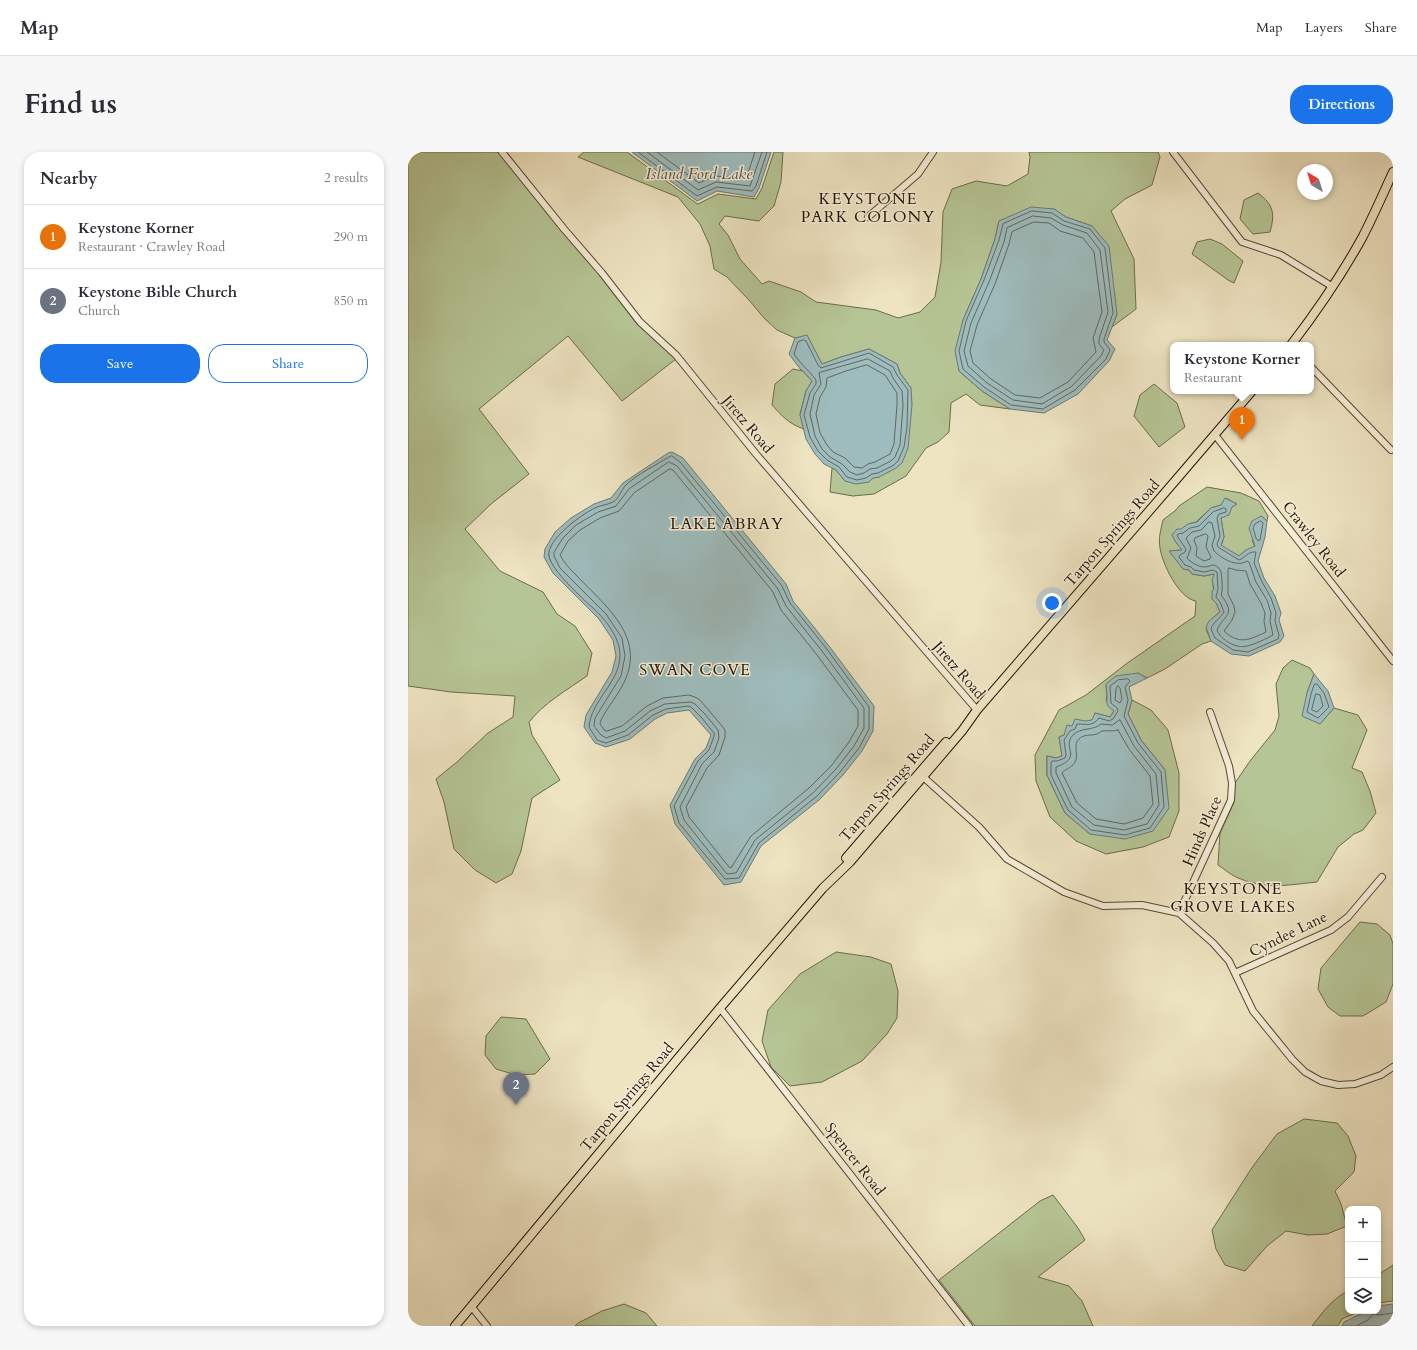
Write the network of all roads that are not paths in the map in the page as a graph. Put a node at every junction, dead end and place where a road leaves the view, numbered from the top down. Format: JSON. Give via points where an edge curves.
{"nodes":[{"id":1,"x":502,"y":152,"type":"edge"},
{"id":2,"x":933,"y":152,"type":"edge"},
{"id":3,"x":1173,"y":152,"type":"edge"},
{"id":4,"x":1393,"y":172,"type":"edge"},
{"id":5,"x":868,"y":217,"type":"dead end"},
{"id":6,"x":1333,"y":287,"type":"junction"},
{"id":7,"x":1293,"y":342,"type":"edge"},
{"id":8,"x":1314,"y":370,"type":"edge"},
{"id":9,"x":1249,"y":394,"type":"edge"},
{"id":10,"x":1215,"y":435,"type":"junction"},
{"id":11,"x":1391,"y":450,"type":"dead end"},
{"id":12,"x":1393,"y":661,"type":"edge"},
{"id":13,"x":977,"y":710,"type":"junction"},
{"id":14,"x":1210,"y":712,"type":"dead end"},
{"id":15,"x":921,"y":775,"type":"junction"},
{"id":16,"x":1382,"y":877,"type":"dead end"},
{"id":17,"x":1179,"y":913,"type":"junction"},
{"id":18,"x":1235,"y":974,"type":"junction"},
{"id":19,"x":720,"y":1008,"type":"junction"},
{"id":20,"x":1393,"y":1067,"type":"edge"},
{"id":21,"x":471,"y":1306,"type":"junction"},
{"id":22,"x":455,"y":1326,"type":"edge"},
{"id":23,"x":487,"y":1326,"type":"edge"},
{"id":24,"x":969,"y":1326,"type":"edge"}],
"edges":[{"from":1,"to":13,"type":"street","name":"Jiretz Road","via":[[640,322],[680,359],[751,448]]},
{"from":2,"to":5,"type":"street","via":[[918,174]]},
{"from":3,"to":6,"type":"street","via":[[1242,242],[1281,255]]},
{"from":4,"to":6,"type":"main road","via":[[1370,223]]},
{"from":6,"to":7,"type":"main road"},
{"from":8,"to":11,"type":"street"},
{"from":9,"to":10,"type":"main road","name":"Tarpon Springs Road"},
{"from":10,"to":12,"type":"street","name":"Crawley Road"},
{"from":10,"to":13,"type":"main road","name":"Tarpon Springs Road"},
{"from":13,"to":15,"type":"main road","name":"Tarpon Springs Road","via":[[962,731]]},
{"from":14,"to":17,"type":"street","name":"Hinds Place","via":[[1229,766],[1231,800]]},
{"from":15,"to":17,"type":"street","via":[[979,827],[1007,859],[1064,892],[1103,906],[1142,905]]},
{"from":15,"to":19,"type":"main road","name":"Tarpon Springs Road","via":[[850,862],[823,888]]},
{"from":16,"to":18,"type":"street","name":"Cyndee Lane","via":[[1348,917],[1331,930]]},
{"from":17,"to":18,"type":"street","via":[[1213,943],[1229,961]]},
{"from":18,"to":20,"type":"street","via":[[1253,1010],[1305,1072],[1322,1081],[1338,1085],[1355,1084],[1381,1075]]},
{"from":19,"to":21,"type":"main road","name":"Tarpon Springs Road"},
{"from":19,"to":24,"type":"street","name":"Spencer Road"},
{"from":21,"to":22,"type":"main road","name":"Tarpon Springs Road"},
{"from":21,"to":23,"type":"street"}]}
